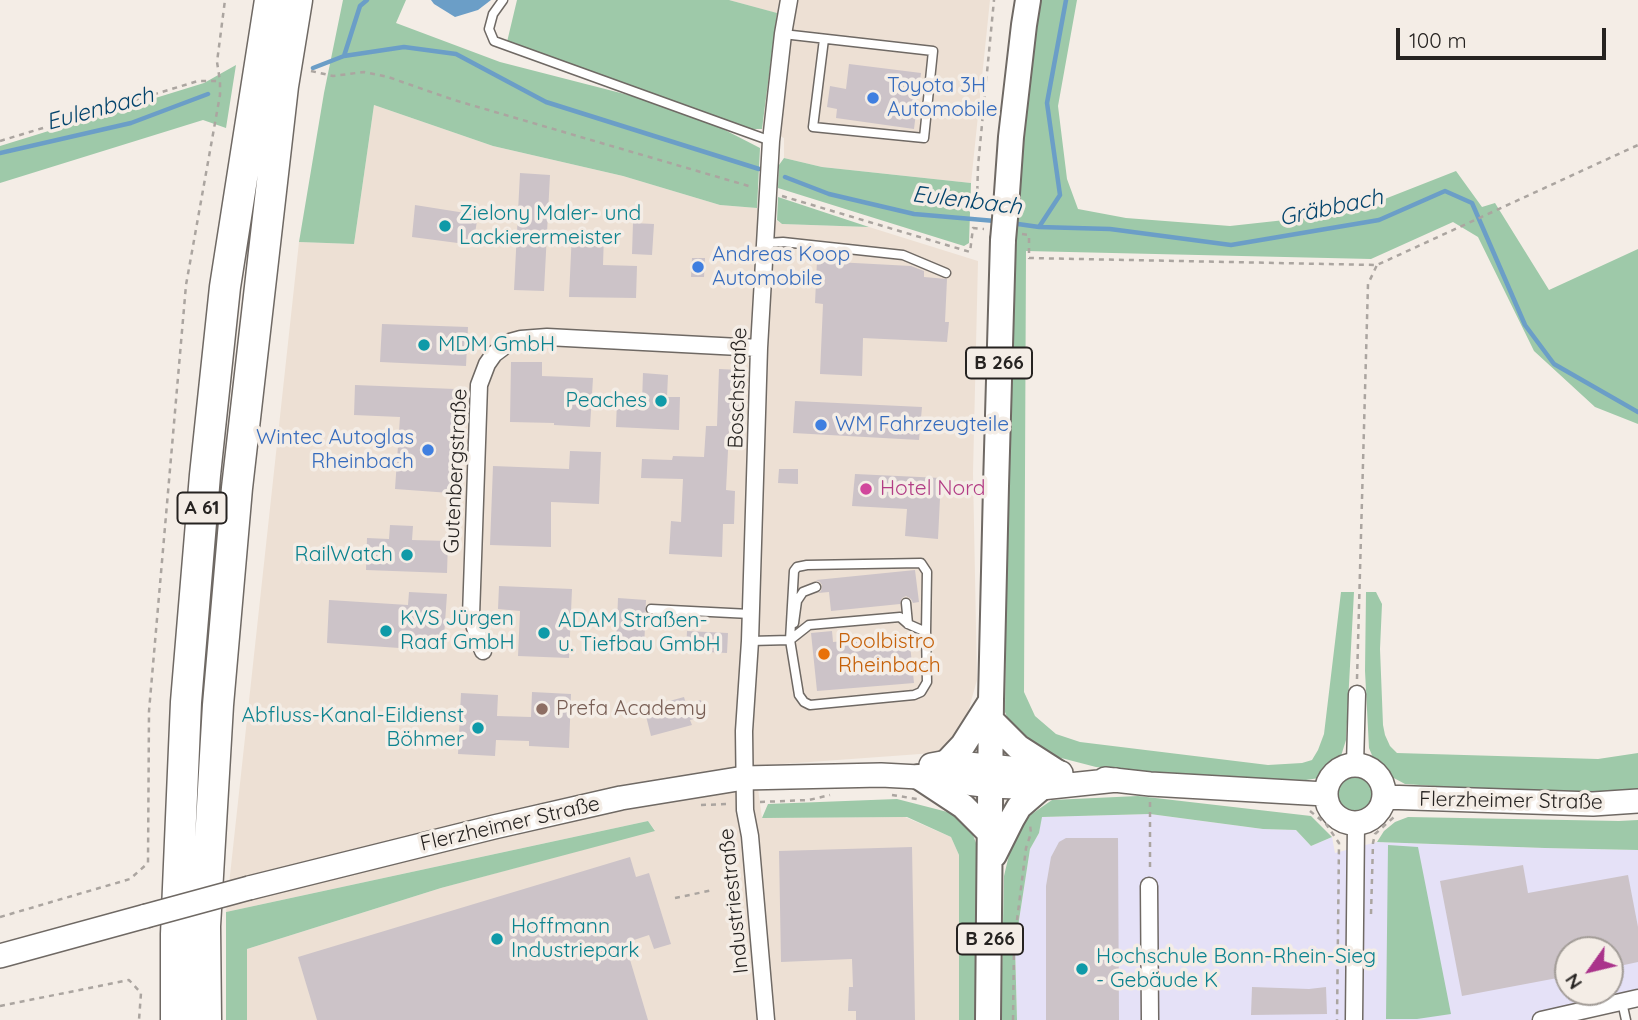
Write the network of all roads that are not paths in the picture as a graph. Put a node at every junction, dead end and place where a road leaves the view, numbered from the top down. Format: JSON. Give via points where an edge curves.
{"nodes":[{"id":1,"x":270,"y":0,"type":"edge"},
{"id":2,"x":298,"y":0,"type":"edge"},
{"id":3,"x":503,"y":0,"type":"edge"},
{"id":4,"x":789,"y":0,"type":"edge"},
{"id":5,"x":1028,"y":0,"type":"edge"},
{"id":6,"x":783,"y":34,"type":"junction"},
{"id":7,"x":824,"y":39,"type":"junction"},
{"id":8,"x":771,"y":141,"type":"junction"},
{"id":9,"x":766,"y":243,"type":"junction"},
{"id":10,"x":946,"y":273,"type":"dead end"},
{"id":11,"x":760,"y":348,"type":"junction"},
{"id":12,"x":816,"y":587,"type":"dead end"},
{"id":13,"x":906,"y":603,"type":"dead end"},
{"id":14,"x":651,"y":609,"type":"dead end"},
{"id":15,"x":750,"y":614,"type":"junction"},
{"id":16,"x":908,"y":624,"type":"junction"},
{"id":17,"x":926,"y":632,"type":"junction"},
{"id":18,"x":790,"y":640,"type":"junction"},
{"id":19,"x":750,"y":641,"type":"junction"},
{"id":20,"x":483,"y":651,"type":"dead end"},
{"id":21,"x":1357,"y":694,"type":"road end"},
{"id":22,"x":991,"y":710,"type":"junction"},
{"id":23,"x":947,"y":762,"type":"junction"},
{"id":24,"x":1355,"y":764,"type":"junction"},
{"id":25,"x":991,"y":776,"type":"junction"},
{"id":26,"x":744,"y":778,"type":"junction"},
{"id":27,"x":1049,"y":780,"type":"junction"},
{"id":28,"x":883,"y":785,"type":"junction"},
{"id":29,"x":918,"y":788,"type":"junction"},
{"id":30,"x":1325,"y":794,"type":"junction"},
{"id":31,"x":1384,"y":797,"type":"junction"},
{"id":32,"x":1638,"y":801,"type":"edge"},
{"id":33,"x":1356,"y":824,"type":"junction"},
{"id":34,"x":991,"y":834,"type":"junction"},
{"id":35,"x":991,"y":862,"type":"junction"},
{"id":36,"x":1149,"y":886,"type":"road end"},
{"id":37,"x":0,"y":956,"type":"edge"},
{"id":38,"x":1630,"y":1000,"type":"edge"},
{"id":39,"x":176,"y":1020,"type":"edge"},
{"id":40,"x":206,"y":1020,"type":"edge"},
{"id":41,"x":766,"y":1020,"type":"edge"},
{"id":42,"x":988,"y":1020,"type":"edge"},
{"id":43,"x":1150,"y":1020,"type":"edge"},
{"id":44,"x":1354,"y":1020,"type":"edge"},
{"id":45,"x":1541,"y":1020,"type":"edge"},
{"id":46,"x":1626,"y":1020,"type":"edge"}],
"edges":[{"from":1,"to":39,"type":"highway","number":"A 61","via":[[225,287],[204,488],[186,702]]},
{"from":2,"to":40,"type":"highway","number":"A 61","via":[[283,86],[237,488],[205,926]]},
{"from":3,"to":8,"type":"lane","via":[[489,29],[494,41]]},
{"from":4,"to":6,"type":"street","name":"Boschstraße"},
{"from":5,"to":22,"type":"main road","number":"B 266","bridge":true,"via":[[1006,208],[996,235]]},
{"from":6,"to":7,"type":"lane"},
{"from":6,"to":8,"type":"street","name":"Boschstraße"},
{"from":7,"to":7,"type":"lane","via":[[933,51],[924,138],[813,127]]},
{"from":8,"to":9,"type":"street","name":"Boschstraße"},
{"from":9,"to":10,"type":"lane","via":[[903,255]]},
{"from":9,"to":11,"type":"street","name":"Boschstraße"},
{"from":11,"to":15,"type":"street","name":"Boschstraße"},
{"from":11,"to":20,"type":"street","name":"Gutenbergstraße","via":[[547,337],[510,342],[494,354],[479,385],[471,616]]},
{"from":12,"to":18,"type":"lane","via":[[803,592],[797,601]]},
{"from":13,"to":16,"type":"lane"},
{"from":14,"to":15,"type":"lane"},
{"from":15,"to":19,"type":"street","name":"Boschstraße"},
{"from":16,"to":17,"type":"lane"},
{"from":16,"to":18,"type":"lane","via":[[900,617],[810,625]]},
{"from":17,"to":18,"type":"lane","via":[[927,682],[921,692],[810,705],[799,695]]},
{"from":17,"to":18,"type":"lane","via":[[927,572],[921,563],[807,565],[794,571]]},
{"from":18,"to":19,"type":"lane"},
{"from":19,"to":26,"type":"street","name":"Boschstraße"},
{"from":21,"to":24,"type":"street"},
{"from":22,"to":23,"type":"main road"},
{"from":22,"to":25,"type":"main road","number":"B 266"},
{"from":22,"to":27,"type":"main road"},
{"from":23,"to":25,"type":"main road","name":"Flerzheimer Straße"},
{"from":23,"to":28,"type":"main road","name":"Flerzheimer Straße"},
{"from":24,"to":30,"type":"main road","via":[[1331,776]]},
{"from":24,"to":31,"type":"main road","via":[[1380,778]]},
{"from":25,"to":27,"type":"main road","name":"Flerzheimer Straße"},
{"from":25,"to":29,"type":"main road","name":"Flerzheimer Straße"},
{"from":25,"to":34,"type":"main road","number":"B 266"},
{"from":26,"to":28,"type":"main road","name":"Flerzheimer Straße"},
{"from":26,"to":37,"type":"main road","name":"Flerzheimer Straße","bridge":true,"via":[[494,827]]},
{"from":26,"to":41,"type":"street","name":"Industriestraße"},
{"from":27,"to":30,"type":"main road","name":"Flerzheimer Straße"},
{"from":27,"to":35,"type":"main road","via":[[1019,807]]},
{"from":28,"to":29,"type":"main road","name":"Flerzheimer Straße"},
{"from":29,"to":34,"type":"main road","via":[[963,806]]},
{"from":30,"to":33,"type":"main road","via":[[1331,812]]},
{"from":31,"to":32,"type":"main road","name":"Flerzheimer Straße","via":[[1593,804]]},
{"from":31,"to":33,"type":"main road","via":[[1375,816]]},
{"from":33,"to":44,"type":"street"},
{"from":34,"to":35,"type":"main road","number":"B 266"},
{"from":35,"to":42,"type":"main road","number":"B 266"},
{"from":36,"to":43,"type":"street"},
{"from":38,"to":45,"type":"street"},
{"from":38,"to":46,"type":"lane"}]}
